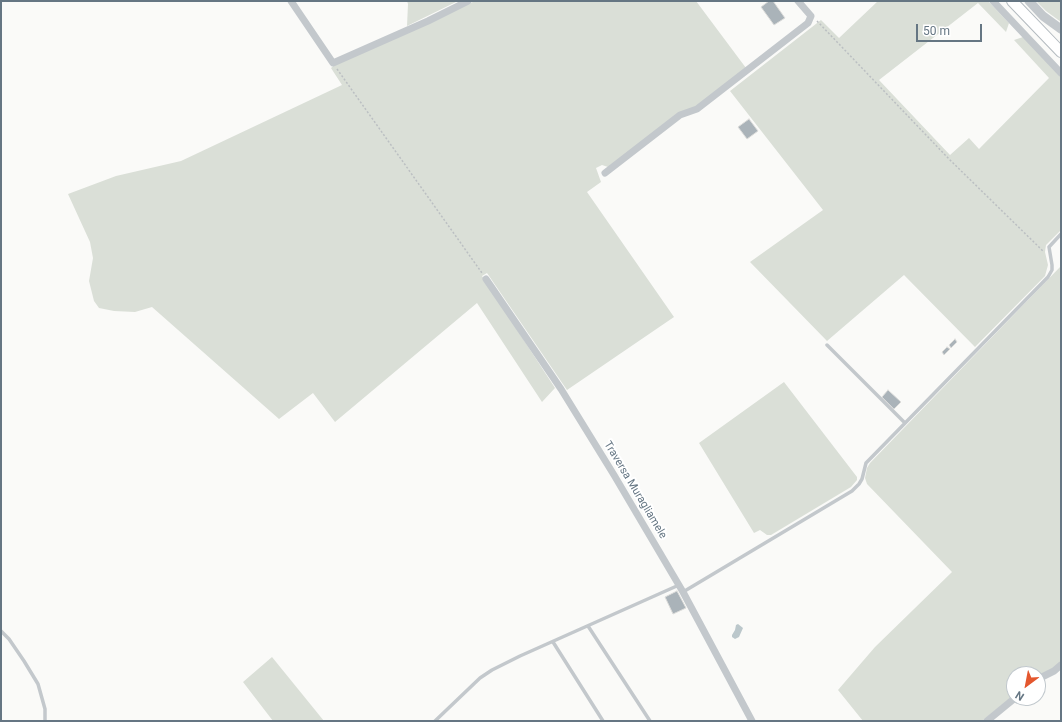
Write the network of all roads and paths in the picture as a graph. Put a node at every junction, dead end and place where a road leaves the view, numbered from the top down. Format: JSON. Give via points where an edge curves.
{"nodes":[{"id":1,"x":291,"y":1,"type":"edge"},
{"id":2,"x":468,"y":1,"type":"edge"},
{"id":3,"x":798,"y":1,"type":"edge"},
{"id":4,"x":993,"y":1,"type":"edge"},
{"id":5,"x":1012,"y":1,"type":"edge"},
{"id":6,"x":1029,"y":1,"type":"edge"},
{"id":7,"x":811,"y":16,"type":"junction"},
{"id":8,"x":1061,"y":29,"type":"edge"},
{"id":9,"x":1061,"y":52,"type":"edge"},
{"id":10,"x":333,"y":63,"type":"junction"},
{"id":11,"x":1061,"y":72,"type":"edge"},
{"id":12,"x":605,"y":173,"type":"dead end"},
{"id":13,"x":1061,"y":234,"type":"edge"},
{"id":14,"x":1051,"y":259,"type":"junction"},
{"id":15,"x":486,"y":279,"type":"joint"},
{"id":16,"x":827,"y":345,"type":"dead end"},
{"id":17,"x":905,"y":423,"type":"junction"},
{"id":18,"x":681,"y":589,"type":"junction"},
{"id":19,"x":588,"y":626,"type":"junction"},
{"id":20,"x":1,"y":631,"type":"edge"},
{"id":21,"x":553,"y":642,"type":"junction"},
{"id":22,"x":1061,"y":665,"type":"edge"},
{"id":23,"x":1046,"y":674,"type":"edge"},
{"id":24,"x":1006,"y":705,"type":"edge"},
{"id":25,"x":45,"y":721,"type":"edge"},
{"id":26,"x":435,"y":721,"type":"edge"},
{"id":27,"x":603,"y":721,"type":"edge"},
{"id":28,"x":650,"y":721,"type":"edge"},
{"id":29,"x":752,"y":721,"type":"edge"},
{"id":30,"x":987,"y":721,"type":"edge"}],
"edges":[{"from":1,"to":10,"type":"street"},
{"from":2,"to":10,"type":"street"},
{"from":3,"to":7,"type":"street"},
{"from":4,"to":11,"type":"street"},
{"from":5,"to":9,"type":"main road"},
{"from":6,"to":8,"type":"street","via":[[1043,16]]},
{"from":7,"to":12,"type":"street","via":[[808,24],[697,109],[680,115]]},
{"from":7,"to":14,"type":"path","via":[[955,165]]},
{"from":10,"to":15,"type":"path"},
{"from":13,"to":14,"type":"lane","via":[[1049,247]]},
{"from":14,"to":17,"type":"lane","via":[[1052,270],[1048,276]]},
{"from":15,"to":18,"type":"street","name":"Traversa Muragliamele","via":[[561,390]]},
{"from":16,"to":17,"type":"lane"},
{"from":17,"to":18,"type":"lane","via":[[866,463],[862,479],[852,490]]},
{"from":18,"to":19,"type":"lane"},
{"from":18,"to":29,"type":"street","name":"Traversa Muragliamele"},
{"from":19,"to":21,"type":"lane"},
{"from":19,"to":28,"type":"lane"},
{"from":20,"to":25,"type":"lane","via":[[10,639],[38,684],[45,708]]},
{"from":21,"to":26,"type":"lane","via":[[520,656],[480,678]]},
{"from":21,"to":27,"type":"lane"},
{"from":22,"to":23,"type":"street"},
{"from":24,"to":30,"type":"street"}]}
